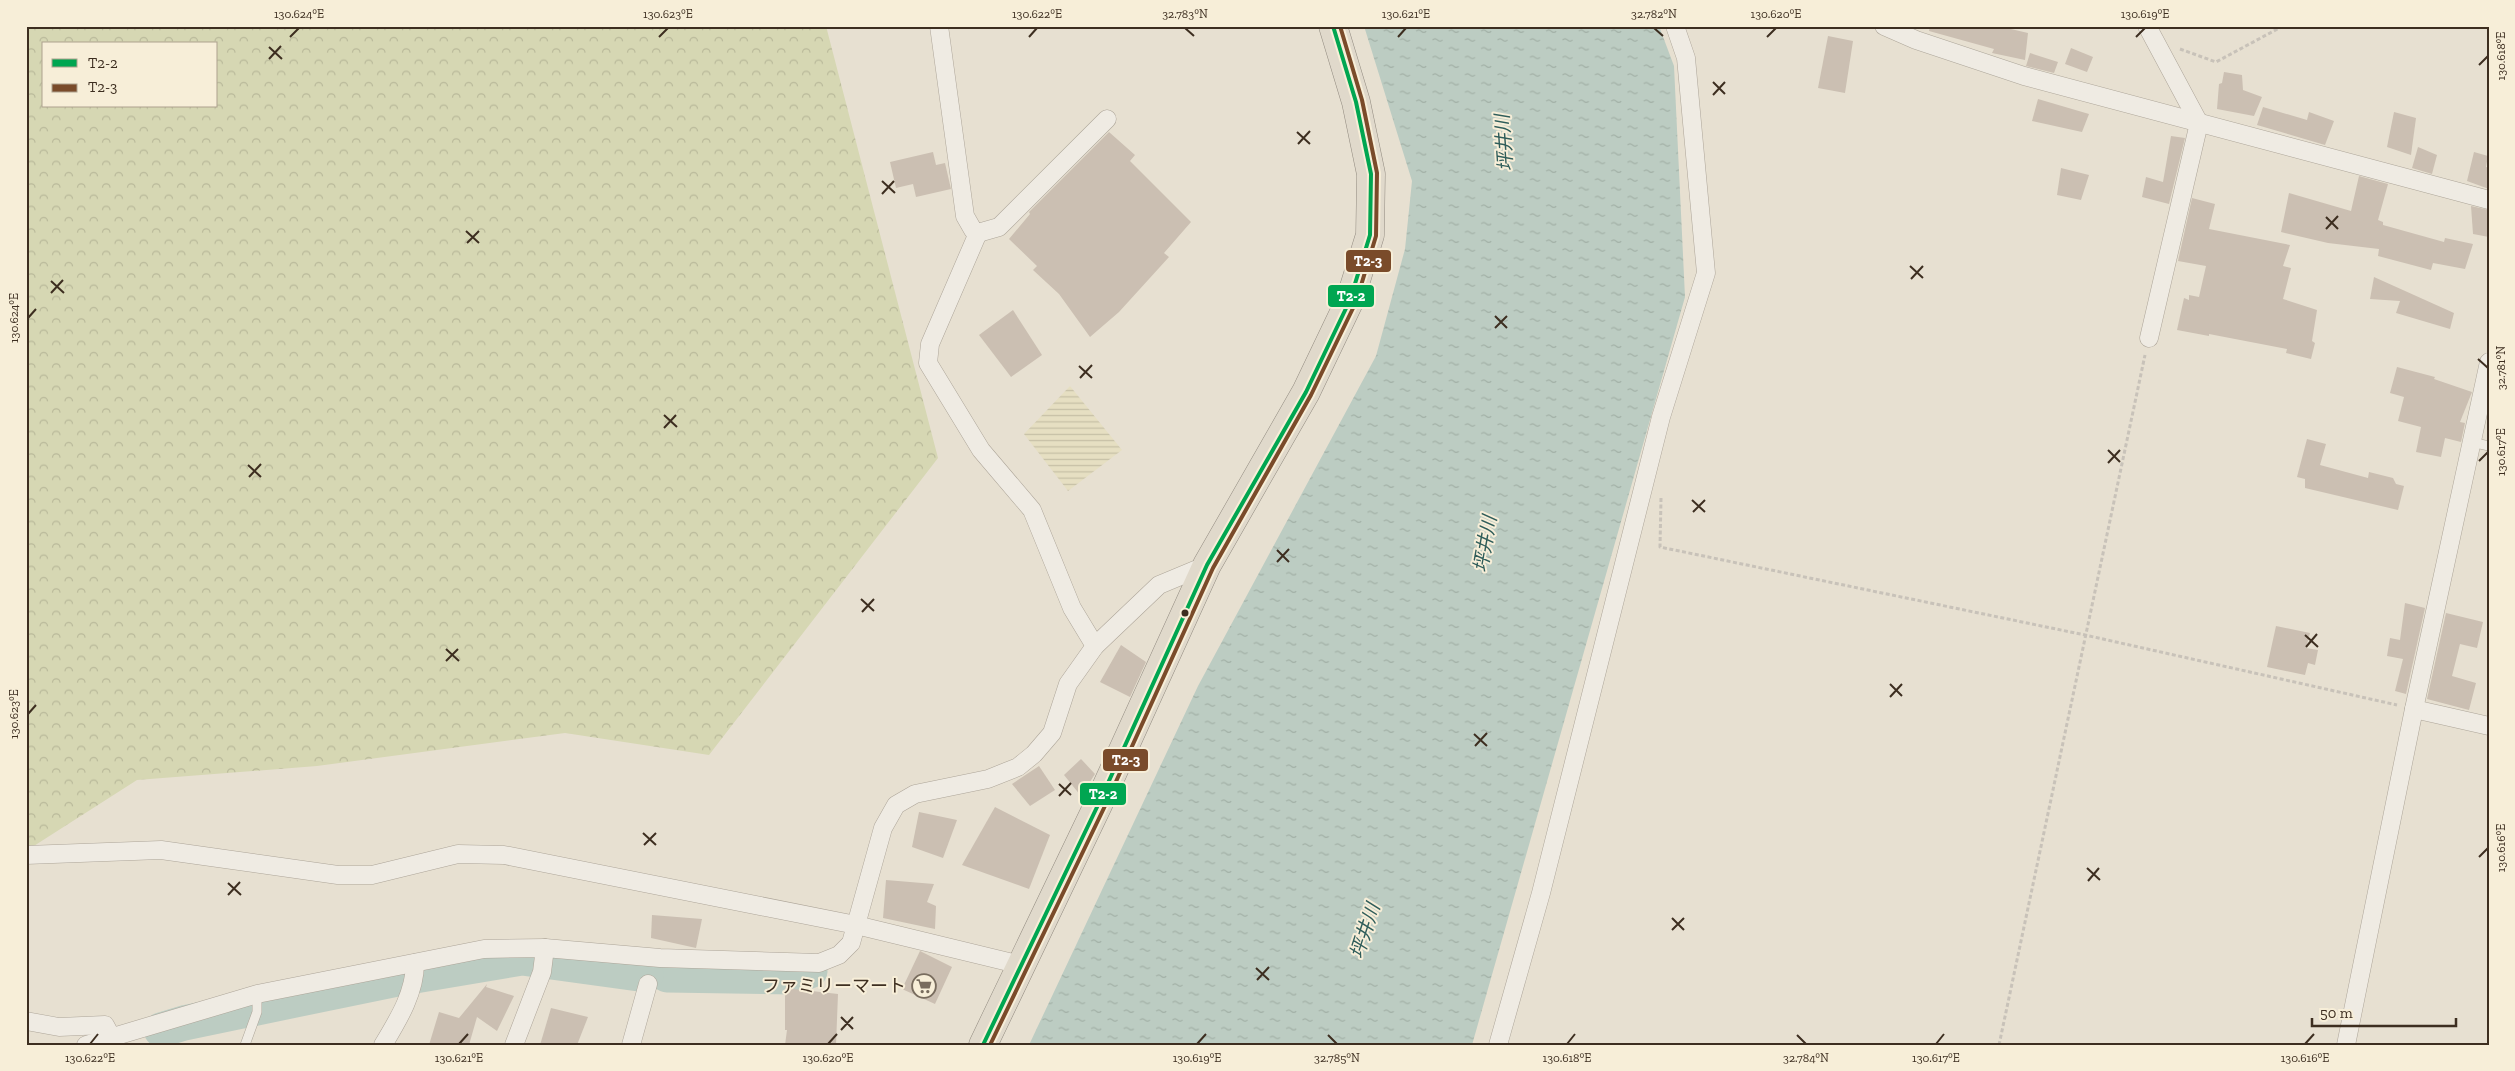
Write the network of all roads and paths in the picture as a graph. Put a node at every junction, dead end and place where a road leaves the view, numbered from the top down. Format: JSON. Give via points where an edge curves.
{"nodes":[{"id":1,"x":939,"y":26,"type":"edge"},
{"id":2,"x":1333,"y":26,"type":"edge"},
{"id":3,"x":1675,"y":26,"type":"edge"},
{"id":4,"x":1884,"y":26,"type":"edge"},
{"id":5,"x":2147,"y":26,"type":"edge"},
{"id":6,"x":2283,"y":26,"type":"edge"},
{"id":7,"x":2176,"y":48,"type":"dead end"},
{"id":8,"x":1107,"y":119,"type":"dead end"},
{"id":9,"x":2198,"y":123,"type":"junction"},
{"id":10,"x":2489,"y":200,"type":"edge"},
{"id":11,"x":978,"y":232,"type":"junction"},
{"id":12,"x":2149,"y":338,"type":"joint"},
{"id":13,"x":2489,"y":362,"type":"edge"},
{"id":14,"x":2471,"y":442,"type":"junction"},
{"id":15,"x":2489,"y":446,"type":"edge"},
{"id":16,"x":1661,"y":497,"type":"dead end"},
{"id":17,"x":1207,"y":565,"type":"junction"},
{"id":18,"x":2085,"y":635,"type":"junction"},
{"id":19,"x":1095,"y":646,"type":"junction"},
{"id":20,"x":2414,"y":709,"type":"junction"},
{"id":21,"x":2489,"y":726,"type":"edge"},
{"id":22,"x":26,"y":855,"type":"edge"},
{"id":23,"x":856,"y":925,"type":"junction"},
{"id":24,"x":544,"y":959,"type":"junction"},
{"id":25,"x":1021,"y":965,"type":"junction"},
{"id":26,"x":414,"y":972,"type":"junction"},
{"id":27,"x":648,"y":984,"type":"dead end"},
{"id":28,"x":257,"y":1003,"type":"junction"},
{"id":29,"x":26,"y":1021,"type":"edge"},
{"id":30,"x":111,"y":1036,"type":"junction"},
{"id":31,"x":86,"y":1045,"type":"edge"},
{"id":32,"x":245,"y":1045,"type":"edge"},
{"id":33,"x":383,"y":1045,"type":"edge"},
{"id":34,"x":514,"y":1045,"type":"edge"},
{"id":35,"x":632,"y":1045,"type":"edge"},
{"id":36,"x":982,"y":1045,"type":"edge"},
{"id":37,"x":1498,"y":1045,"type":"edge"},
{"id":38,"x":1999,"y":1045,"type":"edge"},
{"id":39,"x":2346,"y":1045,"type":"edge"}],
"edges":[{"from":1,"to":11,"type":"street","via":[[965,216],[973,230]]},
{"from":2,"to":17,"type":"highway","via":[[1356,102],[1371,174],[1370,235],[1350,300],[1306,392]]},
{"from":3,"to":37,"type":"street","via":[[1686,58],[1706,272],[1661,417],[1541,893]]},
{"from":4,"to":9,"type":"street","via":[[2024,76]]},
{"from":5,"to":9,"type":"street"},
{"from":6,"to":7,"type":"path","via":[[2216,62]]},
{"from":8,"to":11,"type":"street","via":[[998,227]]},
{"from":9,"to":10,"type":"street"},
{"from":9,"to":12,"type":"street"},
{"from":11,"to":19,"type":"street","via":[[930,344],[928,362],[981,450],[1032,510],[1072,608]]},
{"from":12,"to":18,"type":"path"},
{"from":13,"to":14,"type":"street"},
{"from":14,"to":15,"type":"lane"},
{"from":14,"to":20,"type":"street"},
{"from":16,"to":18,"type":"path","via":[[1660,547]]},
{"from":17,"to":19,"type":"street","via":[[1158,585]]},
{"from":17,"to":25,"type":"highway"},
{"from":18,"to":20,"type":"path"},
{"from":18,"to":38,"type":"path"},
{"from":19,"to":23,"type":"street","via":[[1068,684],[1052,733],[1018,767],[988,779],[915,794],[896,805],[883,828]]},
{"from":20,"to":21,"type":"street"},
{"from":20,"to":39,"type":"street"},
{"from":22,"to":23,"type":"street","via":[[162,850],[338,876],[372,875],[458,854],[504,855]]},
{"from":23,"to":24,"type":"street","via":[[851,943],[839,955],[819,963],[660,958]]},
{"from":23,"to":25,"type":"street"},
{"from":24,"to":26,"type":"street","via":[[484,949]]},
{"from":24,"to":34,"type":"street"},
{"from":25,"to":36,"type":"highway"},
{"from":26,"to":28,"type":"street"},
{"from":26,"to":33,"type":"street","via":[[402,1013]]},
{"from":27,"to":35,"type":"street"},
{"from":28,"to":30,"type":"street"},
{"from":28,"to":32,"type":"lane"},
{"from":29,"to":30,"type":"street","via":[[59,1027],[105,1025]]},
{"from":30,"to":31,"type":"street"}]}
